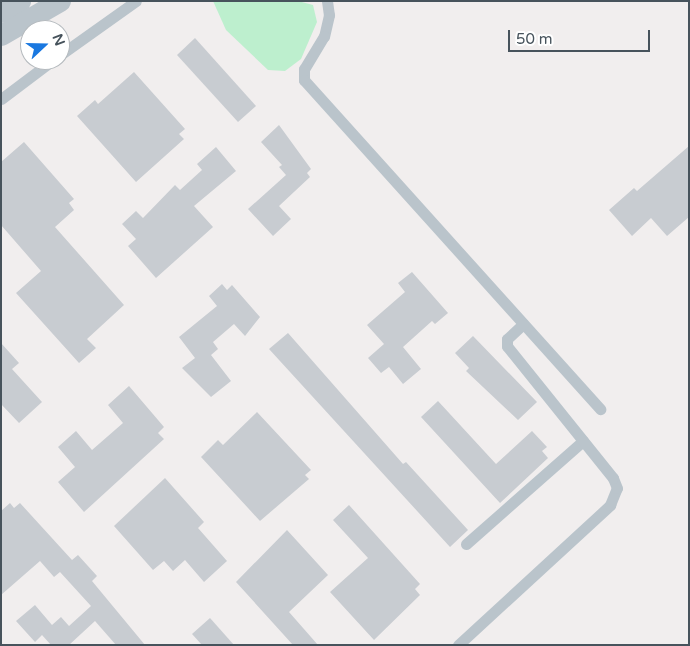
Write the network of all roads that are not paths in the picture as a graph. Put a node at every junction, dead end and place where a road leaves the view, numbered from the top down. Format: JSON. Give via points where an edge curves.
{"nodes":[{"id":1,"x":20,"y":1,"type":"edge"},
{"id":2,"x":60,"y":1,"type":"edge"},
{"id":3,"x":136,"y":1,"type":"edge"},
{"id":4,"x":327,"y":1,"type":"edge"},
{"id":5,"x":1,"y":12,"type":"edge"},
{"id":6,"x":1,"y":35,"type":"edge"},
{"id":7,"x":70,"y":48,"type":"edge"},
{"id":8,"x":40,"y":70,"type":"edge"},
{"id":9,"x":1,"y":100,"type":"edge"},
{"id":10,"x":523,"y":324,"type":"junction"},
{"id":11,"x":600,"y":409,"type":"dead end"},
{"id":12,"x":583,"y":440,"type":"junction"},
{"id":13,"x":466,"y":544,"type":"dead end"},
{"id":14,"x":458,"y":645,"type":"edge"}],
"edges":[{"from":1,"to":5,"type":"street"},
{"from":2,"to":6,"type":"street"},
{"from":3,"to":7,"type":"lane"},
{"from":4,"to":10,"type":"lane","via":[[329,15],[324,36],[304,69],[304,80]]},
{"from":8,"to":9,"type":"lane"},
{"from":10,"to":11,"type":"lane"},
{"from":10,"to":12,"type":"lane","via":[[507,339],[507,346]]},
{"from":12,"to":13,"type":"lane"},
{"from":12,"to":14,"type":"lane","via":[[613,478],[617,488],[610,505]]}]}
